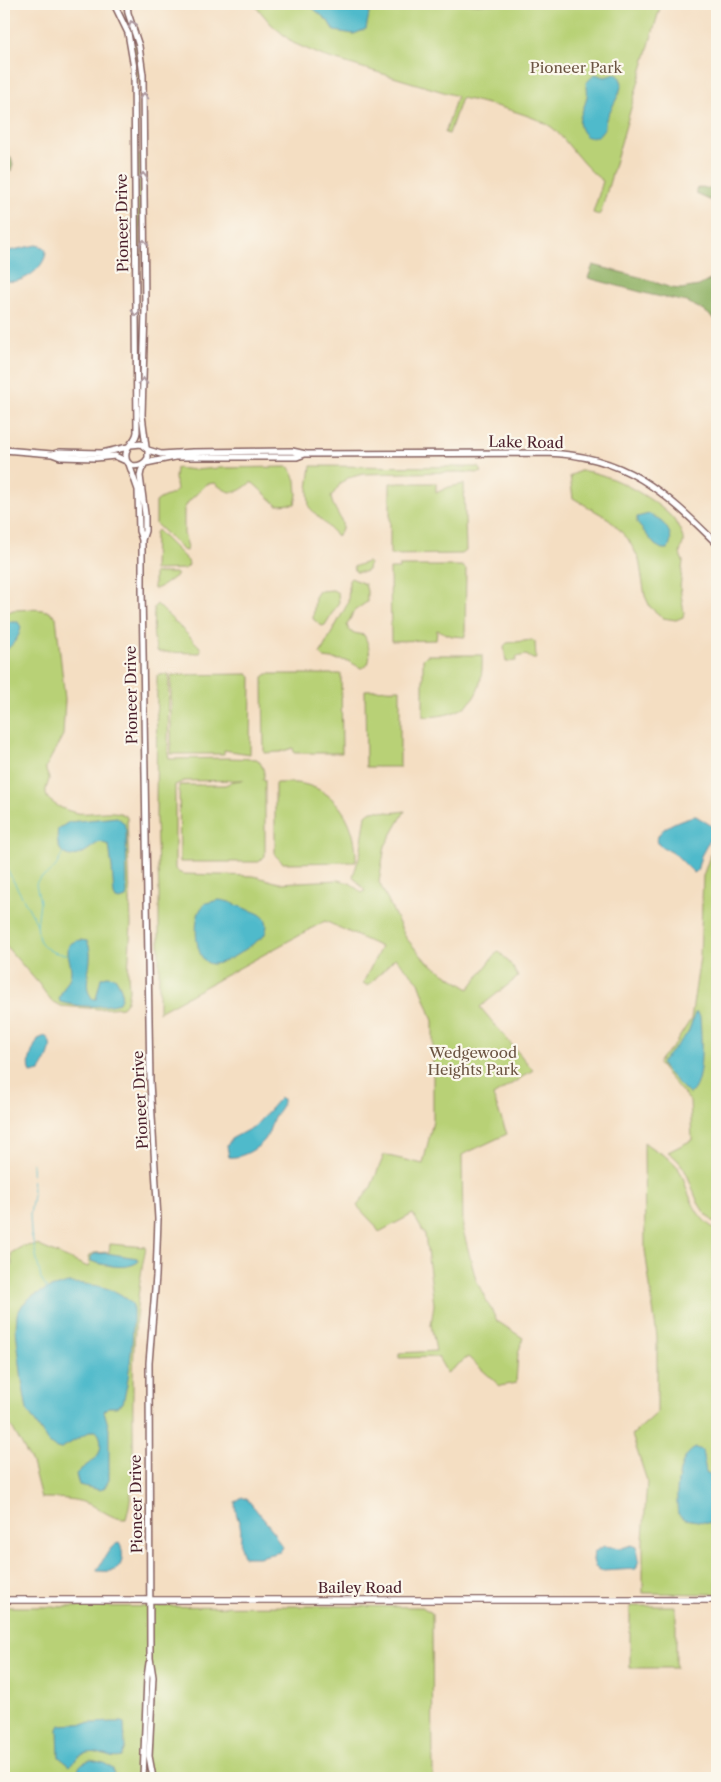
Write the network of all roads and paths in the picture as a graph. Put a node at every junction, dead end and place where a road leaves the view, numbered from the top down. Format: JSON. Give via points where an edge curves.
{"nodes":[{"id":1,"x":114,"y":4,"type":"edge"},
{"id":2,"x":127,"y":4,"type":"edge"},
{"id":3,"x":130,"y":446,"type":"junction"},
{"id":4,"x":147,"y":449,"type":"junction"},
{"id":5,"x":4,"y":450,"type":"edge"},
{"id":6,"x":52,"y":454,"type":"junction"},
{"id":7,"x":306,"y":454,"type":"junction"},
{"id":8,"x":129,"y":463,"type":"junction"},
{"id":9,"x":145,"y":463,"type":"junction"},
{"id":10,"x":142,"y":540,"type":"junction"},
{"id":11,"x":717,"y":544,"type":"edge"},
{"id":12,"x":4,"y":1600,"type":"edge"},
{"id":13,"x":150,"y":1600,"type":"junction"},
{"id":14,"x":717,"y":1600,"type":"edge"},
{"id":15,"x":150,"y":1658,"type":"junction"},
{"id":16,"x":144,"y":1778,"type":"edge"},
{"id":17,"x":153,"y":1778,"type":"edge"}],
"edges":[{"from":1,"to":3,"type":"street","name":"Pioneer Drive","one_way":true,"via":[[128,33],[134,68],[137,437]]},
{"from":4,"to":2,"type":"street","name":"Pioneer Drive","one_way":true,"via":[[142,415],[145,286],[143,71]]},
{"from":3,"to":4,"type":"street","via":[[141,444]]},
{"from":3,"to":6,"type":"street","via":[[107,452]]},
{"from":3,"to":8,"type":"street","via":[[126,455]]},
{"from":4,"to":7,"type":"street","name":"Lake Road","via":[[161,454],[292,451]]},
{"from":4,"to":9,"type":"street","via":[[149,456]]},
{"from":5,"to":6,"type":"street"},
{"from":6,"to":8,"type":"street","via":[[82,458],[116,456]]},
{"from":7,"to":9,"type":"street","name":"Lake Road","via":[[297,457],[175,457]]},
{"from":7,"to":11,"type":"street","name":"Lake Road","via":[[546,453],[584,458],[623,470],[655,488]]},
{"from":8,"to":9,"type":"street","via":[[138,467]]},
{"from":8,"to":10,"type":"street","name":"Pioneer Drive","via":[[138,490]]},
{"from":9,"to":10,"type":"street","name":"Pioneer Drive","via":[[140,475],[145,531]]},
{"from":10,"to":13,"type":"street","name":"Pioneer Drive","via":[[150,1082],[158,1219],[149,1363]]},
{"from":12,"to":13,"type":"main road","name":"Bailey Road"},
{"from":13,"to":14,"type":"main road","name":"Bailey Road"},
{"from":13,"to":15,"type":"street","name":"Pioneer Drive"},
{"from":15,"to":16,"type":"street","name":"Pioneer Drive"},
{"from":15,"to":17,"type":"street","name":"Pioneer Drive","via":[[153,1677],[150,1756]]}]}
